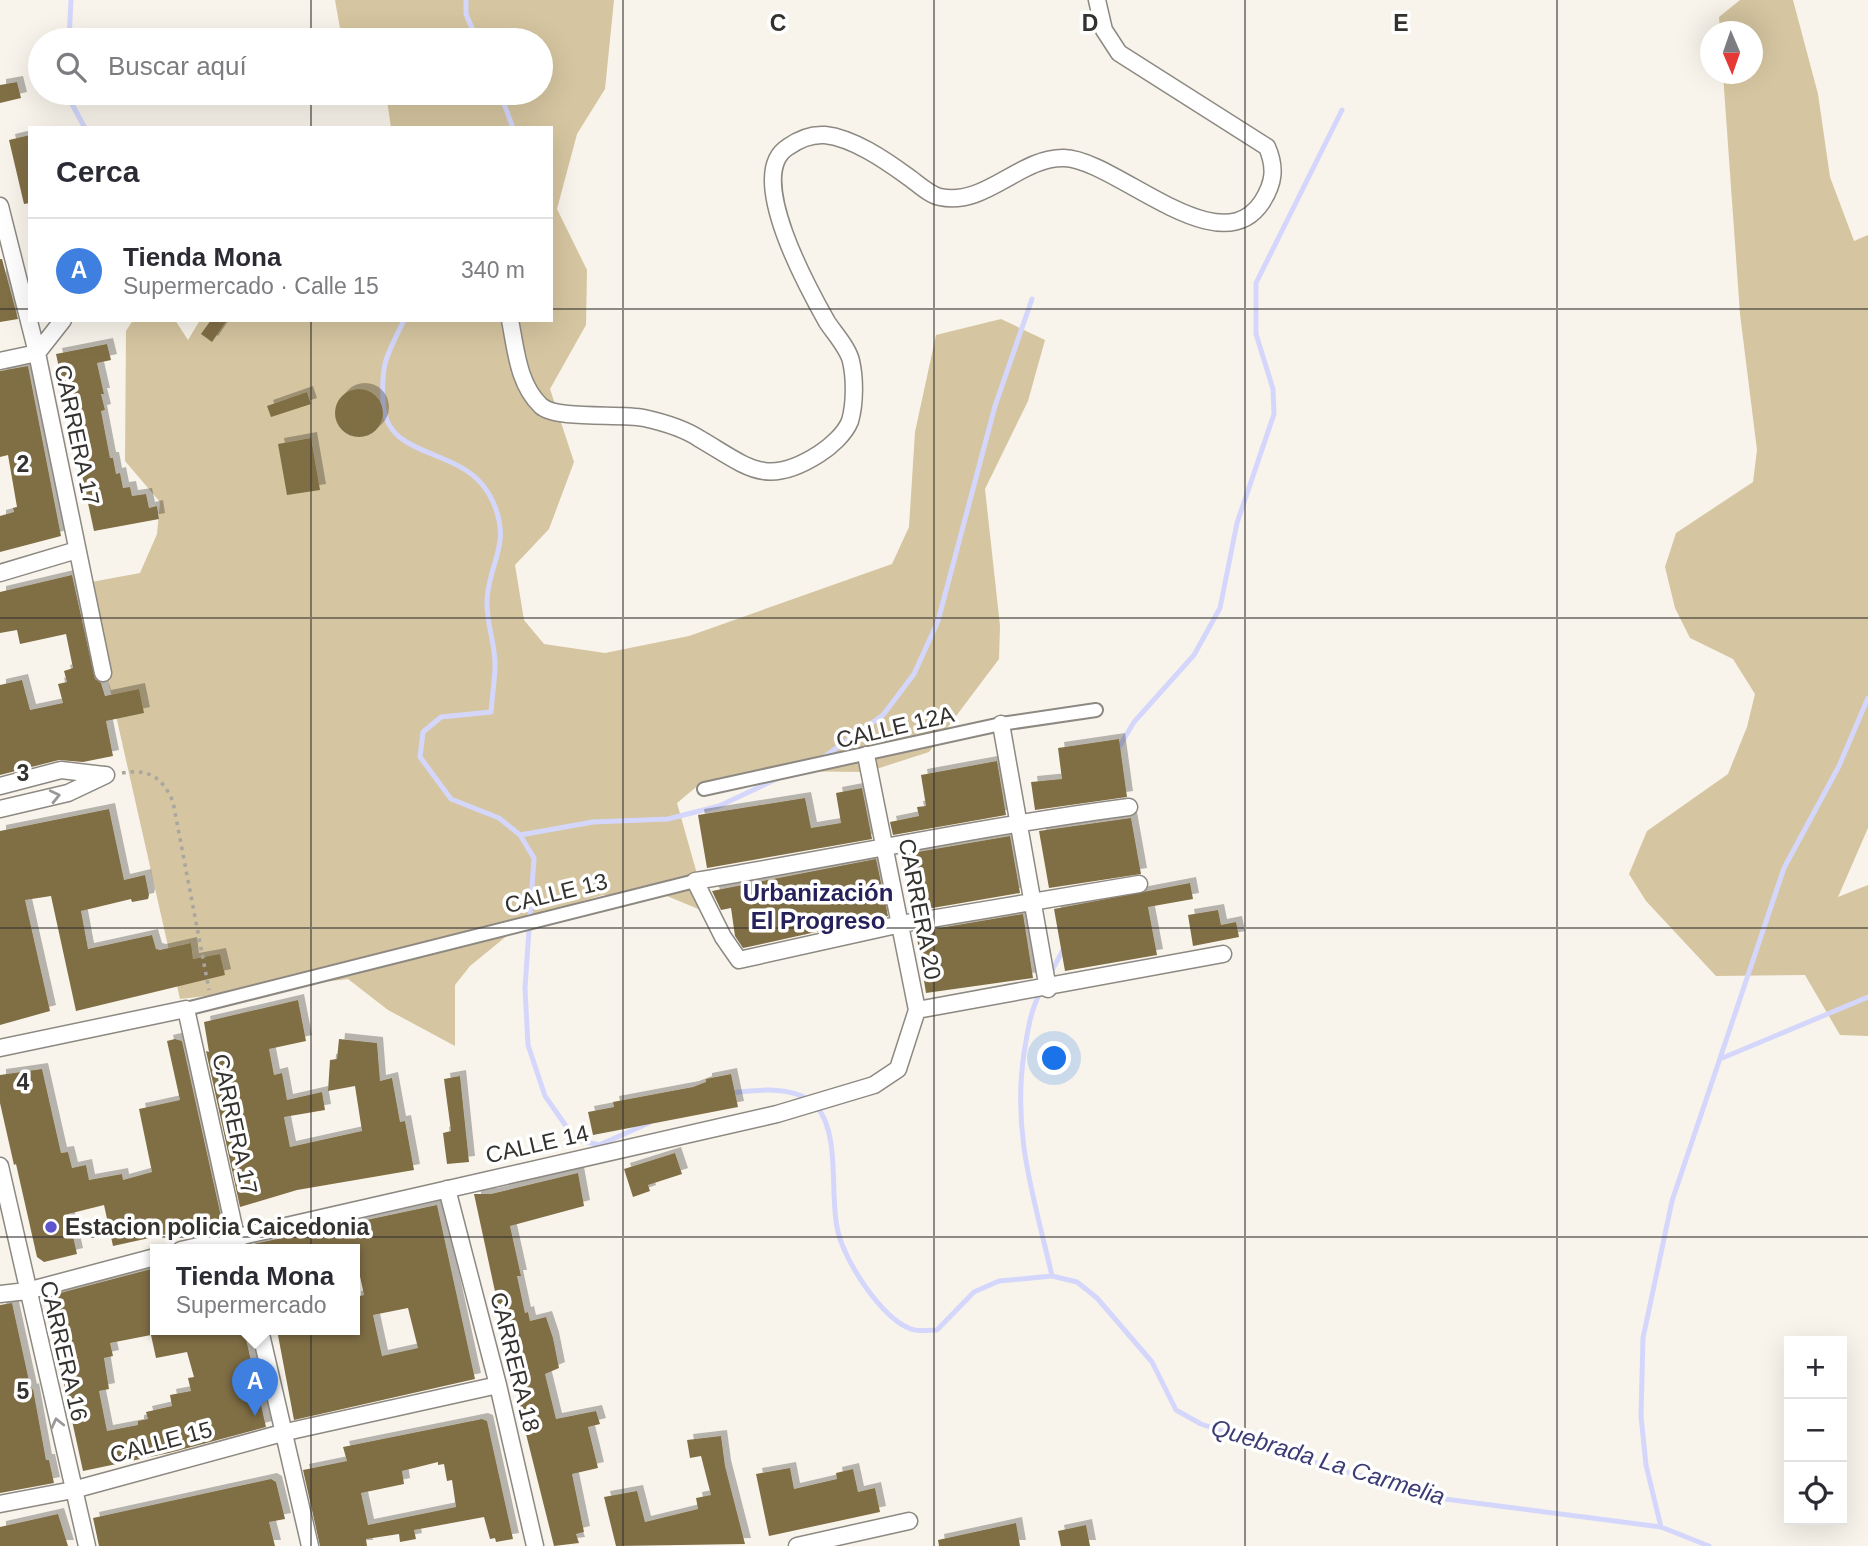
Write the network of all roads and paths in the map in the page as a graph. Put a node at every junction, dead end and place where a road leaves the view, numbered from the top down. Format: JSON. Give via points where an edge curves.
{"nodes":[{"id":1,"x":1097,"y":0,"type":"edge"},
{"id":2,"x":0,"y":206,"type":"edge"},
{"id":3,"x":28,"y":317,"type":"edge"},
{"id":4,"x":29,"y":322,"type":"edge"},
{"id":5,"x":61,"y":322,"type":"edge"},
{"id":6,"x":510,"y":322,"type":"edge"},
{"id":7,"x":37,"y":353,"type":"junction"},
{"id":8,"x":0,"y":361,"type":"edge"},
{"id":9,"x":77,"y":550,"type":"junction"},
{"id":10,"x":0,"y":573,"type":"edge"},
{"id":11,"x":103,"y":673,"type":"dead end"},
{"id":12,"x":1096,"y":710,"type":"dead end"},
{"id":13,"x":1001,"y":724,"type":"junction"},
{"id":14,"x":866,"y":755,"type":"junction"},
{"id":15,"x":106,"y":775,"type":"junction"},
{"id":16,"x":0,"y":786,"type":"edge"},
{"id":17,"x":704,"y":789,"type":"dead end"},
{"id":18,"x":1129,"y":807,"type":"dead end"},
{"id":19,"x":0,"y":809,"type":"edge"},
{"id":20,"x":1018,"y":822,"type":"junction"},
{"id":21,"x":886,"y":849,"type":"junction"},
{"id":22,"x":695,"y":881,"type":"junction"},
{"id":23,"x":1139,"y":884,"type":"dead end"},
{"id":24,"x":1033,"y":901,"type":"junction"},
{"id":25,"x":901,"y":924,"type":"junction"},
{"id":26,"x":1223,"y":954,"type":"dead end"},
{"id":27,"x":1048,"y":989,"type":"junction"},
{"id":28,"x":211,"y":1002,"type":"junction"},
{"id":29,"x":186,"y":1009,"type":"junction"},
{"id":30,"x":916,"y":1010,"type":"junction"},
{"id":31,"x":0,"y":1048,"type":"edge"},
{"id":32,"x":898,"y":1069,"type":"joint"},
{"id":33,"x":0,"y":1166,"type":"edge"},
{"id":34,"x":447,"y":1189,"type":"junction"},
{"id":35,"x":238,"y":1242,"type":"edge"},
{"id":36,"x":150,"y":1257,"type":"edge"},
{"id":37,"x":27,"y":1291,"type":"junction"},
{"id":38,"x":0,"y":1294,"type":"edge"},
{"id":39,"x":261,"y":1335,"type":"edge"},
{"id":40,"x":498,"y":1385,"type":"junction"},
{"id":41,"x":286,"y":1432,"type":"junction"},
{"id":42,"x":73,"y":1490,"type":"junction"},
{"id":43,"x":0,"y":1504,"type":"edge"},
{"id":44,"x":909,"y":1521,"type":"dead end"},
{"id":45,"x":87,"y":1546,"type":"edge"},
{"id":46,"x":310,"y":1546,"type":"edge"},
{"id":47,"x":535,"y":1546,"type":"edge"},
{"id":48,"x":797,"y":1546,"type":"edge"}],
"edges":[{"from":1,"to":6,"type":"street","via":[[1104,30],[1119,53],[1267,147],[1274,164],[1271,188],[1258,208],[1236,221],[1201,220],[1174,211],[1092,165],[1064,158],[1033,166],[966,198],[938,197],[890,163],[847,142],[825,135],[802,137],[782,150],[774,170],[773,192],[789,247],[851,359],[853,397],[850,423],[831,446],[795,469],[765,473],[731,459],[697,436],[647,419],[557,415],[543,408],[527,389]]},
{"from":2,"to":3,"type":"street","name":"CARRERA 17"},
{"from":4,"to":7,"type":"street","name":"CARRERA 17"},
{"from":5,"to":7,"type":"street"},
{"from":7,"to":8,"type":"street"},
{"from":7,"to":9,"type":"street","name":"CARRERA 17"},
{"from":9,"to":10,"type":"street"},
{"from":9,"to":11,"type":"street","name":"CARRERA 17"},
{"from":12,"to":13,"type":"street","name":"CALLE 12A"},
{"from":13,"to":14,"type":"street","name":"CALLE 12A"},
{"from":13,"to":20,"type":"street"},
{"from":14,"to":17,"type":"street","name":"CALLE 12A"},
{"from":14,"to":21,"type":"street","name":"CARRERA 20"},
{"from":15,"to":16,"type":"street","via":[[61,770]]},
{"from":19,"to":15,"type":"street","one_way":true,"via":[[68,793]]},
{"from":15,"to":28,"type":"path","via":[[137,770],[165,783],[173,802]]},
{"from":18,"to":20,"type":"street","name":"CALLE 13"},
{"from":20,"to":21,"type":"street","name":"CALLE 13"},
{"from":20,"to":24,"type":"street"},
{"from":21,"to":22,"type":"street","name":"CALLE 13"},
{"from":21,"to":25,"type":"street","name":"CARRERA 20"},
{"from":22,"to":25,"type":"street","via":[[739,960]]},
{"from":22,"to":28,"type":"street","name":"CALLE 13"},
{"from":23,"to":24,"type":"street"},
{"from":24,"to":25,"type":"street"},
{"from":24,"to":27,"type":"street"},
{"from":25,"to":30,"type":"street","name":"CARRERA 20"},
{"from":26,"to":27,"type":"street"},
{"from":27,"to":30,"type":"street"},
{"from":28,"to":29,"type":"street","name":"CALLE 13"},
{"from":29,"to":31,"type":"street","name":"CALLE 13"},
{"from":29,"to":35,"type":"street","name":"CARRERA 17"},
{"from":30,"to":32,"type":"street","name":"CARRERA 20"},
{"from":32,"to":34,"type":"street","name":"CALLE 14","via":[[874,1085],[777,1114]]},
{"from":33,"to":37,"type":"street","name":"CARRERA 16"},
{"from":34,"to":35,"type":"street","name":"CALLE 14"},
{"from":34,"to":40,"type":"street","name":"CARRERA 18"},
{"from":36,"to":37,"type":"street"},
{"from":37,"to":38,"type":"street"},
{"from":42,"to":37,"type":"street","name":"CARRERA 16","one_way":true},
{"from":39,"to":41,"type":"street"},
{"from":40,"to":41,"type":"street","name":"CALLE 15"},
{"from":40,"to":47,"type":"street","name":"CARRERA 18"},
{"from":41,"to":42,"type":"street","name":"CALLE 15"},
{"from":41,"to":46,"type":"street"},
{"from":42,"to":43,"type":"street","name":"CALLE 15"},
{"from":42,"to":45,"type":"street","name":"CARRERA 16"},
{"from":44,"to":48,"type":"street"}]}
